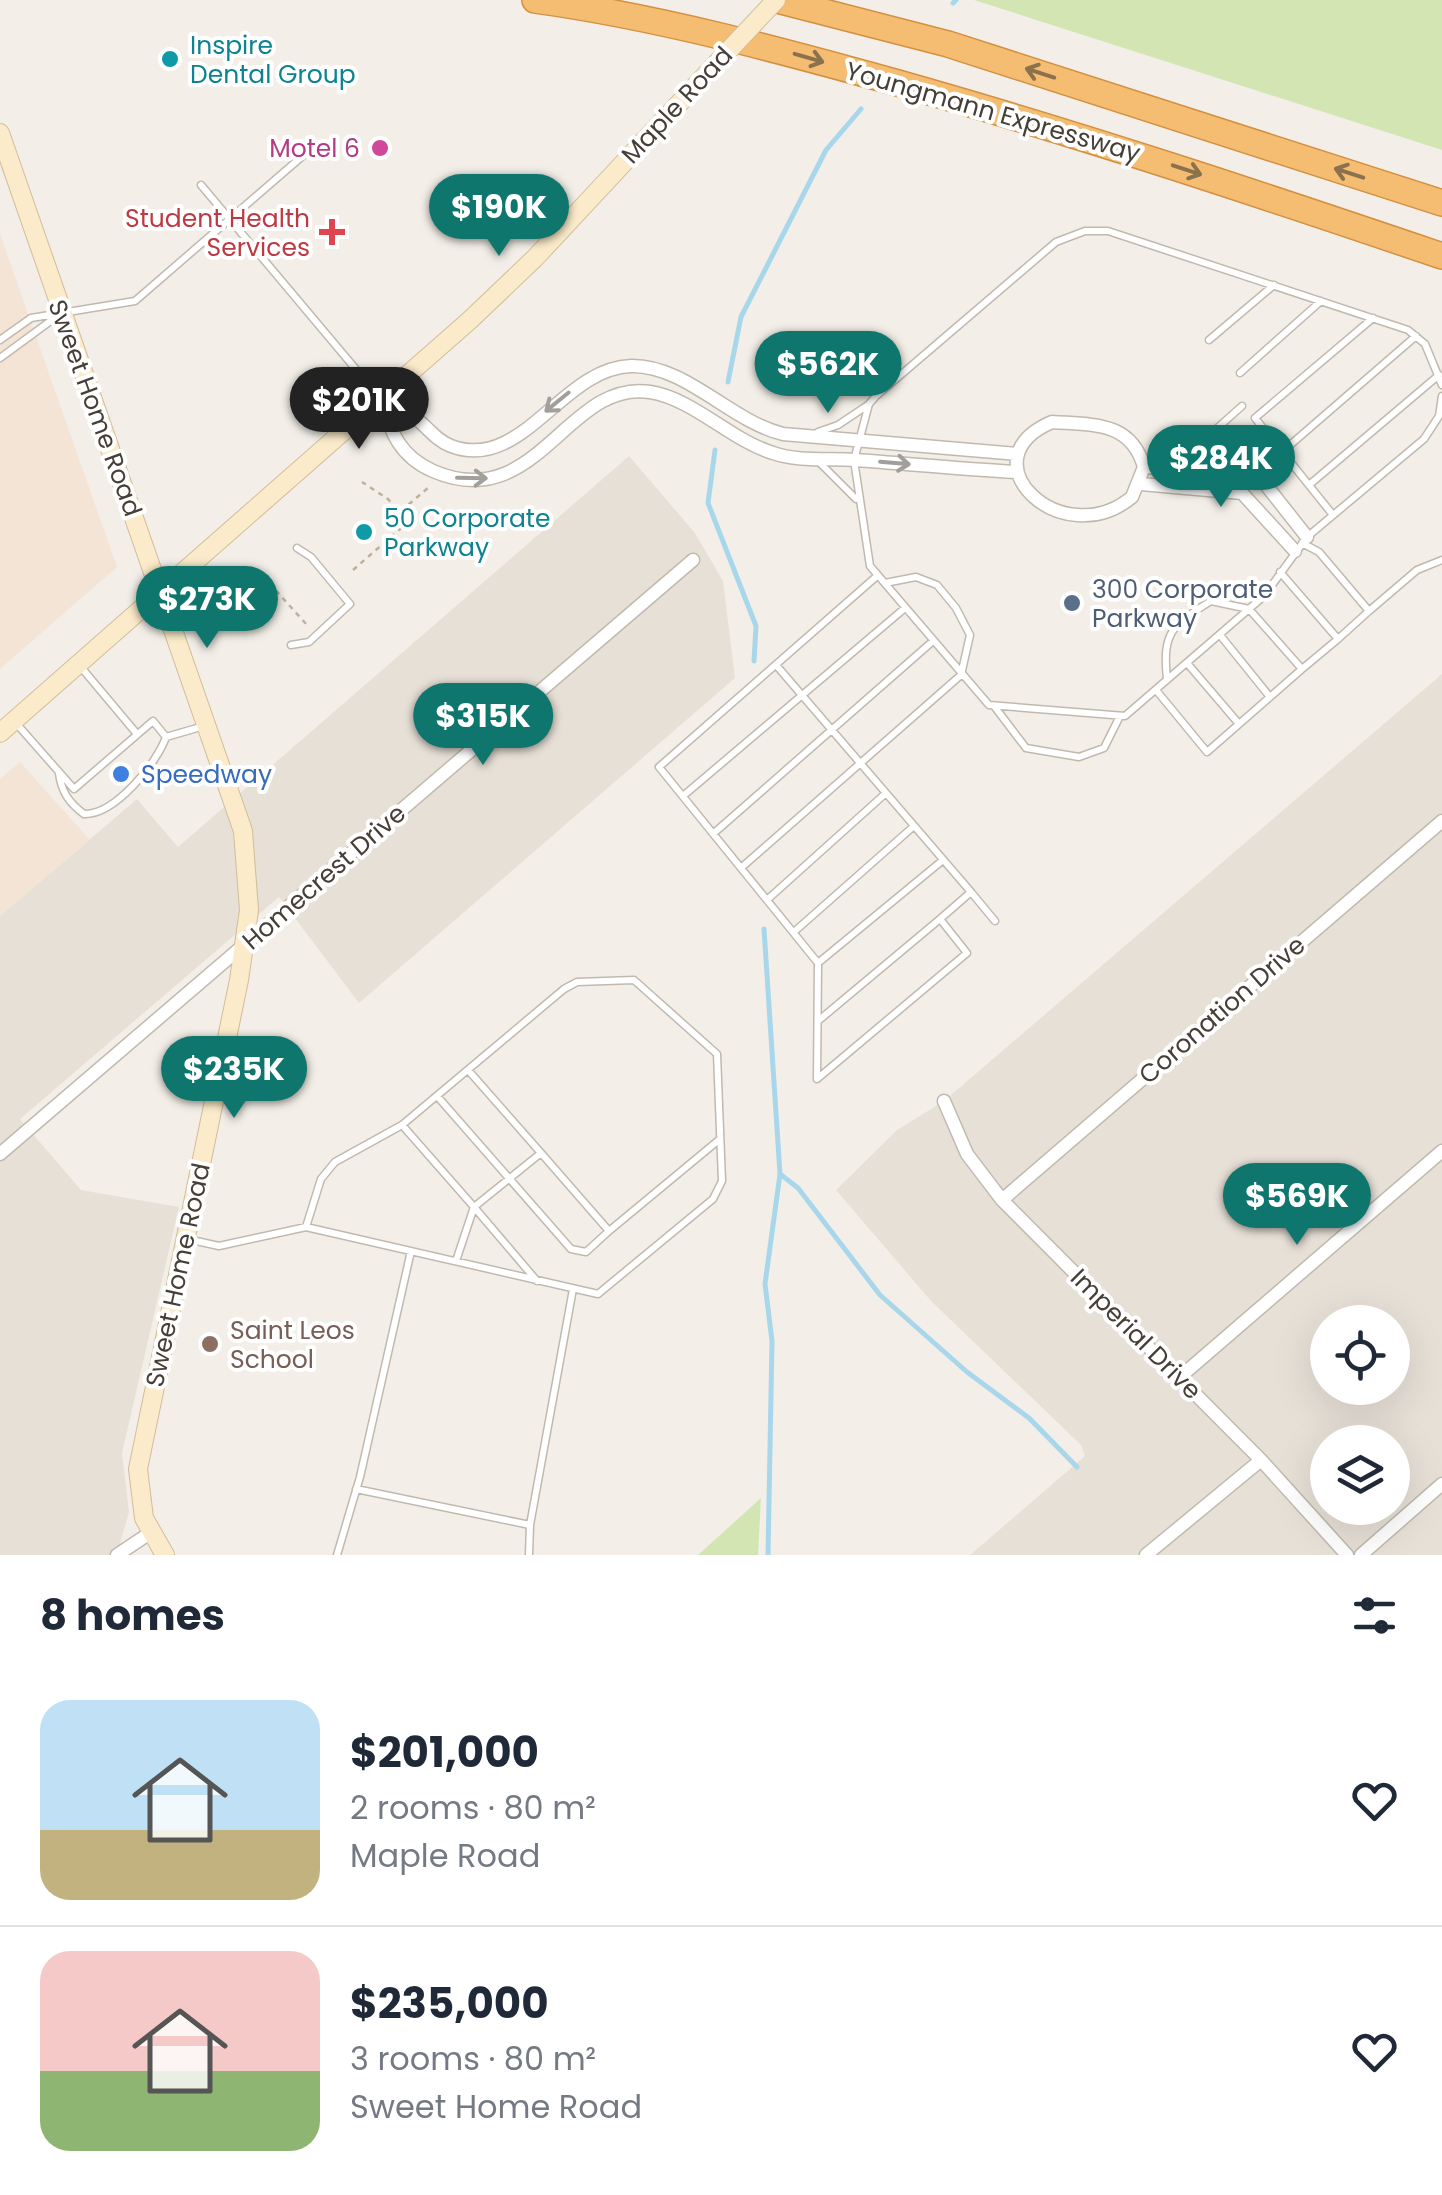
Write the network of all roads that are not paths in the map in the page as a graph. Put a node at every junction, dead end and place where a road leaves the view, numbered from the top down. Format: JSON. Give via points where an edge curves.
{"nodes":[{"id":1,"x":535,"y":0,"type":"edge"},
{"id":2,"x":777,"y":0,"type":"edge"},
{"id":3,"x":0,"y":132,"type":"edge"},
{"id":4,"x":313,"y":147,"type":"dead end"},
{"id":5,"x":201,"y":185,"type":"dead end"},
{"id":6,"x":1442,"y":203,"type":"edge"},
{"id":7,"x":230,"y":219,"type":"junction"},
{"id":8,"x":1442,"y":256,"type":"edge"},
{"id":9,"x":1274,"y":285,"type":"junction"},
{"id":10,"x":1322,"y":300,"type":"junction"},
{"id":11,"x":61,"y":314,"type":"junction"},
{"id":12,"x":1374,"y":317,"type":"junction"},
{"id":13,"x":1416,"y":336,"type":"junction"},
{"id":14,"x":0,"y":340,"type":"edge"},
{"id":15,"x":1209,"y":340,"type":"dead end"},
{"id":16,"x":0,"y":358,"type":"edge"},
{"id":17,"x":1240,"y":373,"type":"dead end"},
{"id":18,"x":1440,"y":375,"type":"junction"},
{"id":19,"x":1442,"y":385,"type":"edge"},
{"id":20,"x":1442,"y":396,"type":"edge"},
{"id":21,"x":382,"y":400,"type":"junction"},
{"id":22,"x":714,"y":401,"type":"junction"},
{"id":23,"x":869,"y":404,"type":"junction"},
{"id":24,"x":1242,"y":406,"type":"dead end"},
{"id":25,"x":703,"y":418,"type":"junction"},
{"id":26,"x":1439,"y":421,"type":"edge"},
{"id":27,"x":804,"y":435,"type":"junction"},
{"id":28,"x":858,"y":440,"type":"junction"},
{"id":29,"x":1282,"y":452,"type":"junction"},
{"id":30,"x":1018,"y":454,"type":"junction"},
{"id":31,"x":808,"y":458,"type":"junction"},
{"id":32,"x":854,"y":460,"type":"junction"},
{"id":33,"x":1144,"y":467,"type":"junction"},
{"id":34,"x":1190,"y":469,"type":"junction"},
{"id":35,"x":1016,"y":472,"type":"junction"},
{"id":36,"x":1140,"y":484,"type":"junction"},
{"id":37,"x":1309,"y":485,"type":"junction"},
{"id":38,"x":1189,"y":487,"type":"junction"},
{"id":39,"x":859,"y":504,"type":"junction"},
{"id":40,"x":1334,"y":515,"type":"junction"},
{"id":41,"x":1301,"y":544,"type":"junction"},
{"id":42,"x":298,"y":548,"type":"dead end"},
{"id":43,"x":692,"y":560,"type":"dead end"},
{"id":44,"x":1442,"y":560,"type":"edge"},
{"id":45,"x":1280,"y":572,"type":"junction"},
{"id":46,"x":877,"y":576,"type":"junction"},
{"id":47,"x":884,"y":583,"type":"junction"},
{"id":48,"x":159,"y":594,"type":"junction"},
{"id":49,"x":905,"y":608,"type":"junction"},
{"id":50,"x":1249,"y":610,"type":"junction"},
{"id":51,"x":1369,"y":611,"type":"junction"},
{"id":52,"x":1220,"y":635,"type":"junction"},
{"id":53,"x":1338,"y":639,"type":"junction"},
{"id":54,"x":933,"y":642,"type":"junction"},
{"id":55,"x":291,"y":646,"type":"dead end"},
{"id":56,"x":1187,"y":663,"type":"junction"},
{"id":57,"x":79,"y":665,"type":"junction"},
{"id":58,"x":776,"y":665,"type":"junction"},
{"id":59,"x":1302,"y":670,"type":"junction"},
{"id":60,"x":961,"y":675,"type":"junction"},
{"id":61,"x":1167,"y":680,"type":"junction"},
{"id":62,"x":1156,"y":690,"type":"junction"},
{"id":63,"x":802,"y":696,"type":"junction"},
{"id":64,"x":1270,"y":698,"type":"junction"},
{"id":65,"x":993,"y":705,"type":"junction"},
{"id":66,"x":1120,"y":716,"type":"junction"},
{"id":67,"x":1239,"y":724,"type":"junction"},
{"id":68,"x":207,"y":725,"type":"junction"},
{"id":69,"x":7,"y":727,"type":"edge"},
{"id":70,"x":832,"y":730,"type":"junction"},
{"id":71,"x":137,"y":734,"type":"junction"},
{"id":72,"x":166,"y":737,"type":"junction"},
{"id":73,"x":859,"y":762,"type":"junction"},
{"id":74,"x":59,"y":772,"type":"junction"},
{"id":75,"x":886,"y":793,"type":"junction"},
{"id":76,"x":683,"y":796,"type":"junction"},
{"id":77,"x":1442,"y":821,"type":"edge"},
{"id":78,"x":914,"y":826,"type":"junction"},
{"id":79,"x":714,"y":833,"type":"junction"},
{"id":80,"x":943,"y":860,"type":"junction"},
{"id":81,"x":742,"y":867,"type":"junction"},
{"id":82,"x":971,"y":892,"type":"junction"},
{"id":83,"x":768,"y":898,"type":"junction"},
{"id":84,"x":940,"y":919,"type":"junction"},
{"id":85,"x":995,"y":920,"type":"dead end"},
{"id":86,"x":795,"y":931,"type":"junction"},
{"id":87,"x":246,"y":945,"type":"junction"},
{"id":88,"x":818,"y":962,"type":"junction"},
{"id":89,"x":817,"y":1022,"type":"junction"},
{"id":90,"x":468,"y":1070,"type":"junction"},
{"id":91,"x":437,"y":1096,"type":"junction"},
{"id":92,"x":944,"y":1101,"type":"dead end"},
{"id":93,"x":402,"y":1125,"type":"junction"},
{"id":94,"x":720,"y":1138,"type":"junction"},
{"id":95,"x":1442,"y":1152,"type":"edge"},
{"id":96,"x":540,"y":1153,"type":"junction"},
{"id":97,"x":0,"y":1154,"type":"edge"},
{"id":98,"x":507,"y":1180,"type":"junction"},
{"id":99,"x":1002,"y":1200,"type":"junction"},
{"id":100,"x":474,"y":1208,"type":"junction"},
{"id":101,"x":306,"y":1227,"type":"junction"},
{"id":102,"x":608,"y":1231,"type":"junction"},
{"id":103,"x":186,"y":1239,"type":"junction"},
{"id":104,"x":411,"y":1251,"type":"junction"},
{"id":105,"x":456,"y":1262,"type":"junction"},
{"id":106,"x":538,"y":1282,"type":"junction"},
{"id":107,"x":573,"y":1289,"type":"junction"},
{"id":108,"x":1180,"y":1378,"type":"junction"},
{"id":109,"x":1262,"y":1460,"type":"junction"},
{"id":110,"x":1442,"y":1484,"type":"edge"},
{"id":111,"x":356,"y":1489,"type":"junction"},
{"id":112,"x":530,"y":1524,"type":"junction"},
{"id":113,"x":150,"y":1533,"type":"junction"},
{"id":114,"x":117,"y":1555,"type":"edge"},
{"id":115,"x":166,"y":1555,"type":"edge"},
{"id":116,"x":337,"y":1555,"type":"edge"},
{"id":117,"x":530,"y":1555,"type":"edge"},
{"id":118,"x":1146,"y":1555,"type":"edge"},
{"id":119,"x":1347,"y":1555,"type":"edge"},
{"id":120,"x":1361,"y":1555,"type":"edge"}],
"edges":[{"from":1,"to":8,"type":"highway","name":"Youngmann Expressway","one_way":true,"via":[[786,52],[933,93]]},
{"from":6,"to":2,"type":"highway","name":"Youngmann Expressway","one_way":true,"via":[[948,44]]},
{"from":2,"to":21,"type":"main road","name":"Maple Road","bridge":true,"via":[[534,258]]},
{"from":3,"to":11,"type":"main road","name":"Sweet Home Road"},
{"from":4,"to":7,"type":"lane"},
{"from":5,"to":7,"type":"lane"},
{"from":7,"to":11,"type":"lane","via":[[135,301]]},
{"from":7,"to":21,"type":"lane"},
{"from":9,"to":10,"type":"lane"},
{"from":9,"to":15,"type":"lane"},
{"from":9,"to":23,"type":"lane","via":[[1108,231],[1072,234]]},
{"from":10,"to":12,"type":"lane"},
{"from":10,"to":17,"type":"lane"},
{"from":11,"to":14,"type":"lane","via":[[31,318]]},
{"from":11,"to":16,"type":"lane"},
{"from":11,"to":48,"type":"main road","name":"Sweet Home Road"},
{"from":12,"to":13,"type":"lane"},
{"from":12,"to":29,"type":"lane","via":[[1255,418]]},
{"from":13,"to":18,"type":"lane"},
{"from":13,"to":29,"type":"lane"},
{"from":18,"to":19,"type":"lane"},
{"from":18,"to":37,"type":"lane"},
{"from":20,"to":26,"type":"lane"},
{"from":22,"to":21,"type":"street","one_way":true,"via":[[662,372],[618,368],[589,378],[516,435],[482,451],[449,446],[410,413]]},
{"from":21,"to":25,"type":"street","one_way":true,"via":[[401,449],[431,470],[470,480],[525,466],[600,404],[622,394],[650,392]]},
{"from":21,"to":48,"type":"main road","name":"Maple Road"},
{"from":22,"to":25,"type":"street"},
{"from":22,"to":27,"type":"street","via":[[764,429]]},
{"from":23,"to":27,"type":"lane","via":[[838,425]]},
{"from":23,"to":28,"type":"lane"},
{"from":24,"to":34,"type":"lane","via":[[1196,447]]},
{"from":25,"to":31,"type":"street","via":[[773,454]]},
{"from":26,"to":40,"type":"lane"},
{"from":27,"to":28,"type":"street"},
{"from":28,"to":30,"type":"street"},
{"from":28,"to":32,"type":"lane"},
{"from":29,"to":37,"type":"lane"},
{"from":30,"to":33,"type":"street","via":[[1052,422],[1105,426],[1131,438]]},
{"from":30,"to":35,"type":"street"},
{"from":31,"to":32,"type":"street"},
{"from":31,"to":39,"type":"lane","via":[[843,481]]},
{"from":32,"to":35,"type":"street","one_way":true},
{"from":32,"to":39,"type":"lane"},
{"from":33,"to":34,"type":"street"},
{"from":33,"to":36,"type":"street"},
{"from":34,"to":38,"type":"lane"},
{"from":34,"to":41,"type":"street","via":[[1262,480]]},
{"from":35,"to":36,"type":"street","via":[[1030,496],[1058,512],[1108,513]]},
{"from":36,"to":38,"type":"street"},
{"from":37,"to":40,"type":"lane"},
{"from":38,"to":41,"type":"street","via":[[1242,493]]},
{"from":39,"to":46,"type":"lane","via":[[866,558]]},
{"from":40,"to":41,"type":"lane"},
{"from":41,"to":45,"type":"lane"},
{"from":41,"to":51,"type":"lane","via":[[1318,552]]},
{"from":42,"to":55,"type":"lane","via":[[350,604],[309,642]]},
{"from":43,"to":87,"type":"street","name":"Homecrest Drive"},
{"from":44,"to":51,"type":"lane","via":[[1417,570]]},
{"from":45,"to":50,"type":"lane"},
{"from":45,"to":53,"type":"lane"},
{"from":46,"to":47,"type":"lane"},
{"from":46,"to":58,"type":"lane"},
{"from":47,"to":49,"type":"lane"},
{"from":47,"to":60,"type":"lane","via":[[916,577],[936,586],[956,608],[970,635]]},
{"from":48,"to":57,"type":"main road","name":"Maple Road"},
{"from":48,"to":68,"type":"main road","name":"Sweet Home Road"},
{"from":49,"to":54,"type":"lane"},
{"from":49,"to":63,"type":"lane"},
{"from":50,"to":52,"type":"lane"},
{"from":50,"to":59,"type":"lane"},
{"from":50,"to":61,"type":"lane","via":[[1211,601],[1170,632],[1164,646]]},
{"from":51,"to":53,"type":"lane"},
{"from":52,"to":56,"type":"lane"},
{"from":52,"to":64,"type":"lane"},
{"from":53,"to":59,"type":"lane"},
{"from":54,"to":60,"type":"lane"},
{"from":54,"to":70,"type":"lane"},
{"from":56,"to":61,"type":"lane"},
{"from":56,"to":67,"type":"lane"},
{"from":57,"to":69,"type":"main road","name":"Maple Road"},
{"from":57,"to":71,"type":"lane"},
{"from":58,"to":63,"type":"lane"},
{"from":58,"to":76,"type":"lane","via":[[659,767]]},
{"from":59,"to":64,"type":"lane"},
{"from":60,"to":65,"type":"lane"},
{"from":60,"to":73,"type":"lane"},
{"from":61,"to":62,"type":"lane"},
{"from":62,"to":66,"type":"lane"},
{"from":62,"to":67,"type":"lane","via":[[1207,752]]},
{"from":63,"to":70,"type":"lane"},
{"from":63,"to":76,"type":"lane"},
{"from":64,"to":67,"type":"lane"},
{"from":65,"to":66,"type":"lane"},
{"from":65,"to":66,"type":"lane","via":[[1026,748],[1079,757],[1104,748]]},
{"from":68,"to":72,"type":"lane"},
{"from":68,"to":87,"type":"main road","name":"Sweet Home Road","via":[[246,842]]},
{"from":69,"to":74,"type":"lane"},
{"from":70,"to":73,"type":"lane"},
{"from":70,"to":79,"type":"lane"},
{"from":71,"to":72,"type":"lane","via":[[152,721]]},
{"from":71,"to":74,"type":"lane","via":[[74,789]]},
{"from":72,"to":74,"type":"lane","via":[[156,764],[99,812],[78,809],[62,792]]},
{"from":73,"to":75,"type":"lane"},
{"from":73,"to":81,"type":"lane"},
{"from":75,"to":78,"type":"lane"},
{"from":75,"to":83,"type":"lane"},
{"from":76,"to":79,"type":"lane"},
{"from":77,"to":99,"type":"street","name":"Coronation Drive"},
{"from":78,"to":80,"type":"lane"},
{"from":78,"to":86,"type":"lane"},
{"from":79,"to":81,"type":"lane"},
{"from":80,"to":82,"type":"lane"},
{"from":80,"to":88,"type":"lane"},
{"from":81,"to":83,"type":"lane"},
{"from":82,"to":84,"type":"lane"},
{"from":82,"to":85,"type":"lane"},
{"from":83,"to":86,"type":"lane"},
{"from":84,"to":89,"type":"lane"},
{"from":84,"to":89,"type":"lane","via":[[967,952],[817,1079]]},
{"from":86,"to":88,"type":"lane"},
{"from":87,"to":97,"type":"street","name":"Homecrest Drive"},
{"from":87,"to":103,"type":"main road","name":"Sweet Home Road"},
{"from":88,"to":89,"type":"lane"},
{"from":90,"to":91,"type":"lane"},
{"from":90,"to":94,"type":"lane","via":[[564,989],[577,982],[634,980],[717,1054]]},
{"from":90,"to":96,"type":"lane"},
{"from":91,"to":93,"type":"lane"},
{"from":91,"to":98,"type":"lane"},
{"from":92,"to":99,"type":"street","name":"Imperial Drive","via":[[967,1154]]},
{"from":93,"to":100,"type":"lane"},
{"from":93,"to":101,"type":"lane","via":[[335,1162]]},
{"from":94,"to":102,"type":"lane"},
{"from":94,"to":107,"type":"lane","via":[[722,1181],[714,1198],[598,1294]]},
{"from":95,"to":108,"type":"street"},
{"from":96,"to":98,"type":"lane"},
{"from":96,"to":102,"type":"lane"},
{"from":98,"to":100,"type":"lane"},
{"from":98,"to":102,"type":"lane","via":[[571,1249],[586,1252]]},
{"from":99,"to":108,"type":"street","name":"Imperial Drive"},
{"from":100,"to":105,"type":"lane"},
{"from":100,"to":106,"type":"lane"},
{"from":101,"to":103,"type":"lane","via":[[219,1246]]},
{"from":101,"to":104,"type":"lane"},
{"from":103,"to":113,"type":"main road","name":"Sweet Home Road","via":[[139,1457],[139,1492]]},
{"from":104,"to":105,"type":"lane"},
{"from":104,"to":111,"type":"lane"},
{"from":105,"to":106,"type":"lane"},
{"from":106,"to":107,"type":"lane"},
{"from":107,"to":112,"type":"lane"},
{"from":108,"to":109,"type":"street","name":"Imperial Drive"},
{"from":109,"to":118,"type":"street"},
{"from":109,"to":119,"type":"street","name":"Imperial Drive"},
{"from":110,"to":120,"type":"street"},
{"from":111,"to":112,"type":"lane"},
{"from":111,"to":116,"type":"lane"},
{"from":112,"to":117,"type":"lane"},
{"from":113,"to":114,"type":"street"},
{"from":113,"to":115,"type":"main road","name":"Sweet Home Road"}]}
